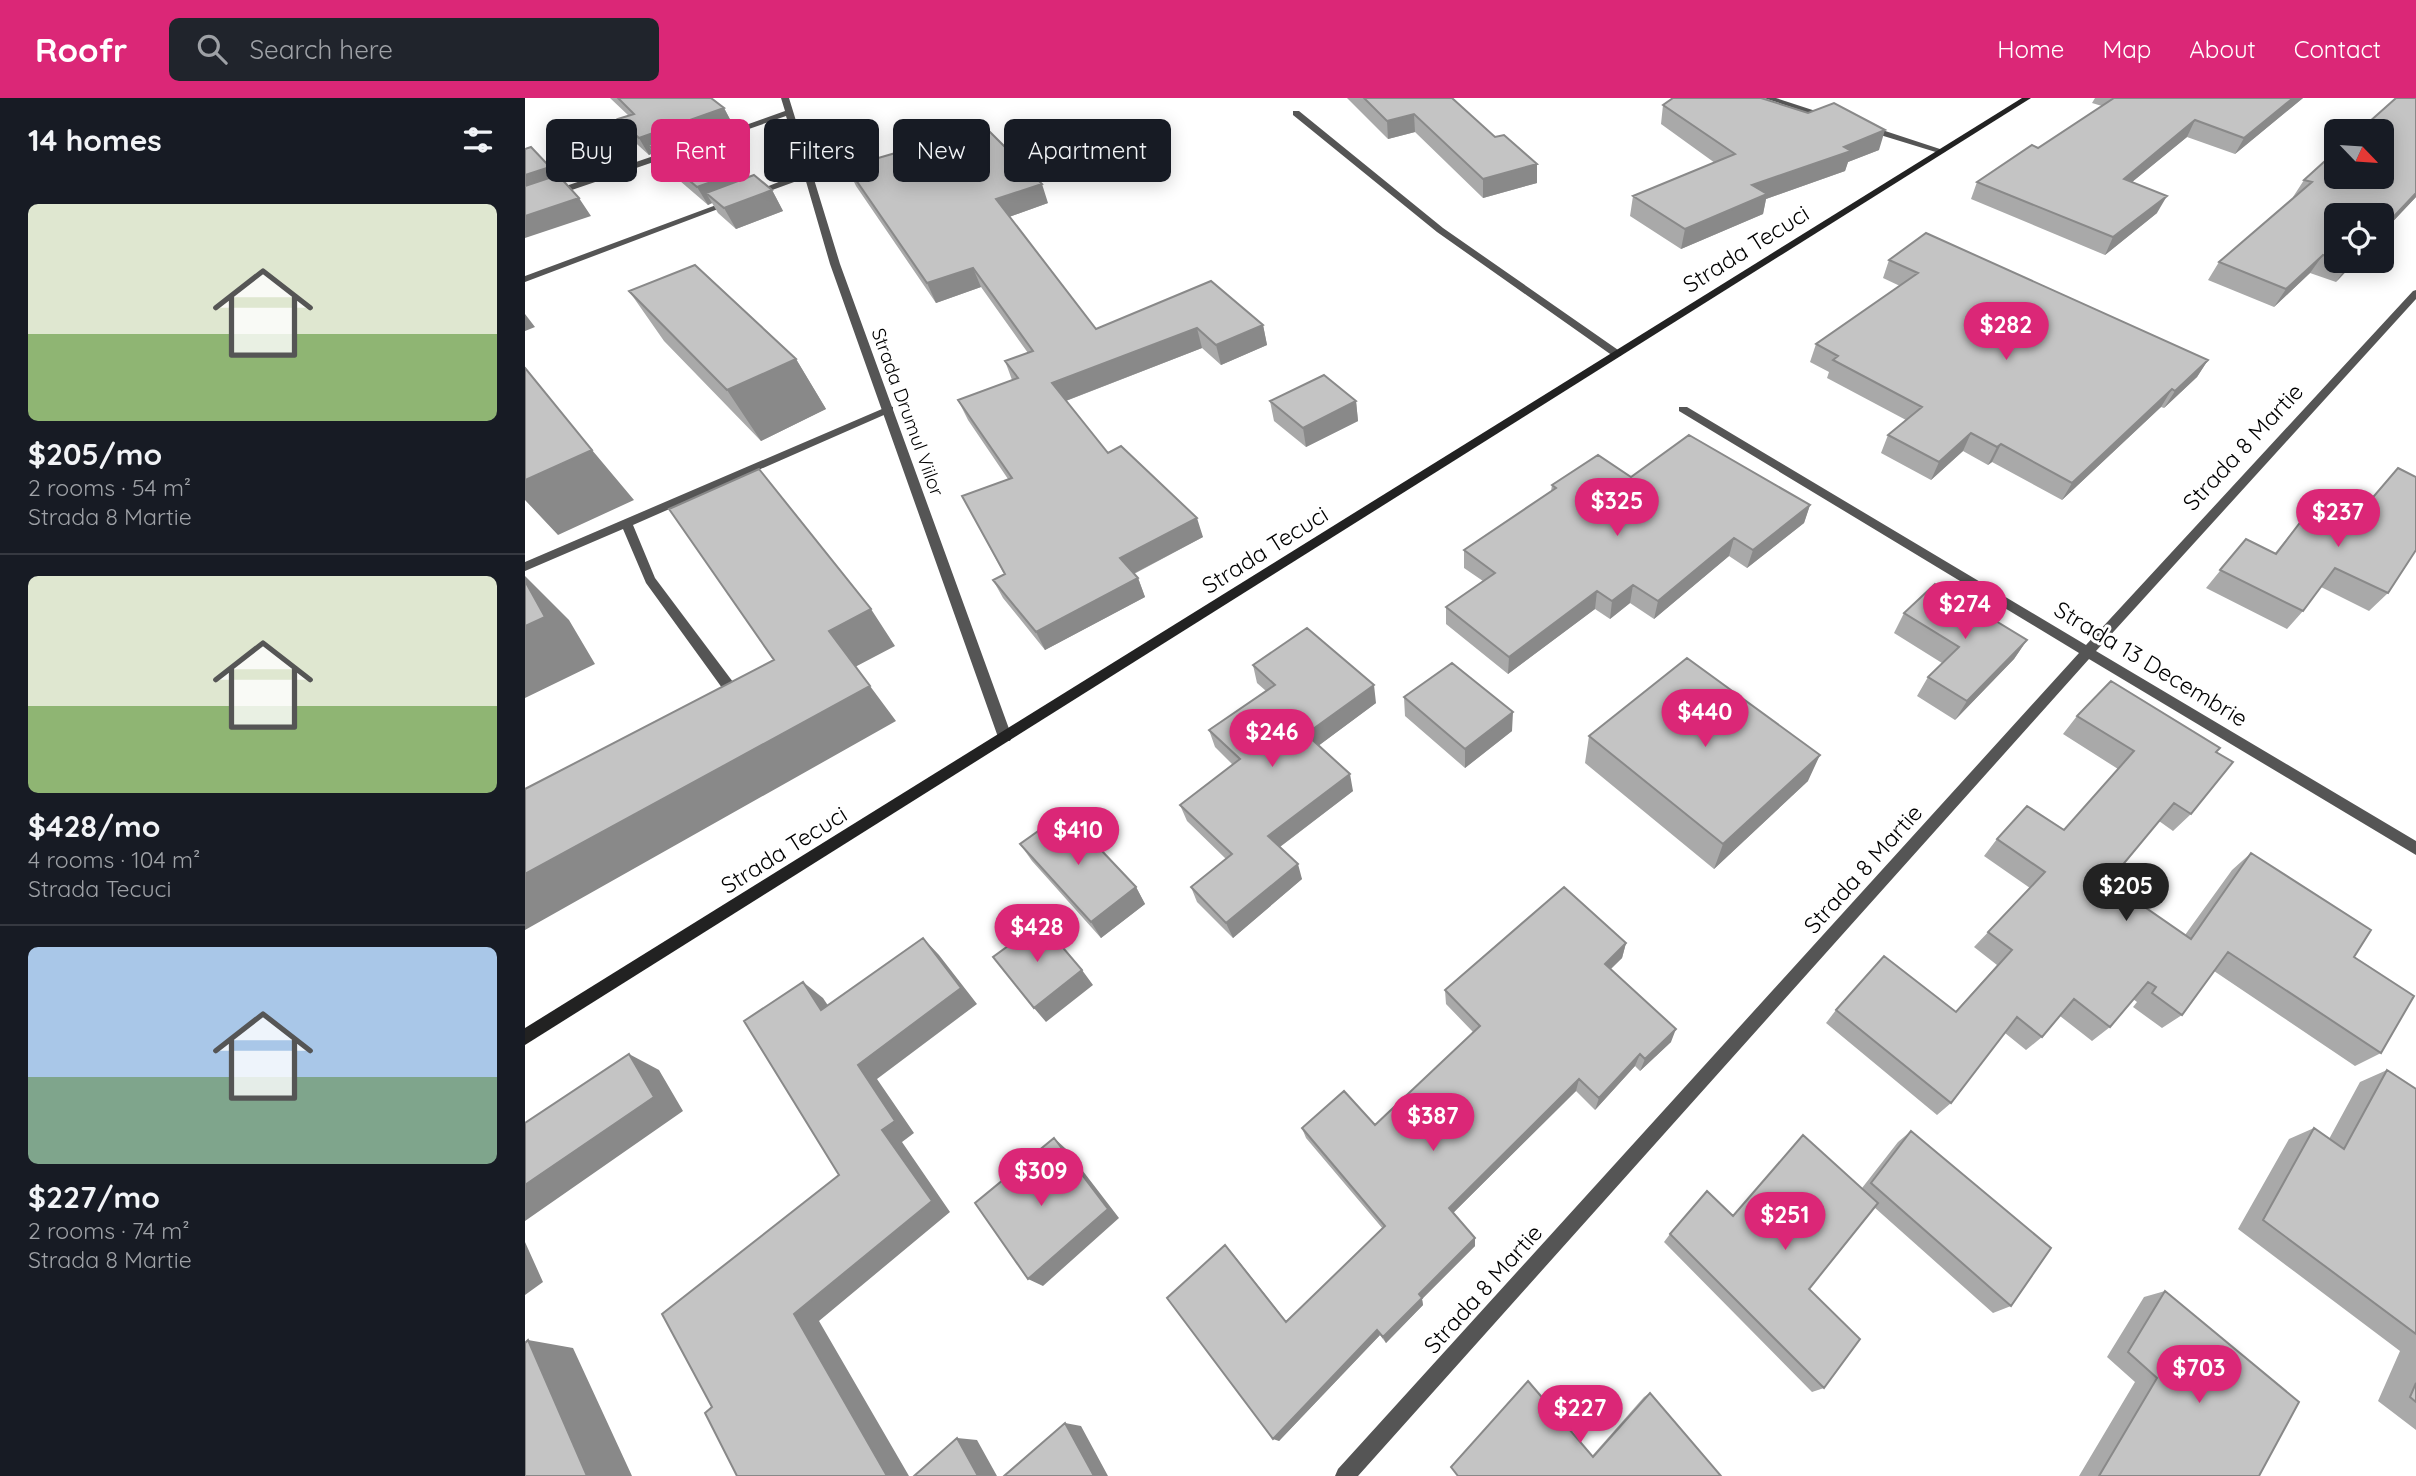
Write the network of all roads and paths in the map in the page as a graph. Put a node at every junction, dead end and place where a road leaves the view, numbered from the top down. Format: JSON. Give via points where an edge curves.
{"nodes":[{"id":1,"x":785,"y":98,"type":"edge"},
{"id":2,"x":1768,"y":98,"type":"edge"},
{"id":3,"x":2027,"y":98,"type":"edge"},
{"id":4,"x":788,"y":113,"type":"junction"},
{"id":5,"x":1296,"y":113,"type":"dead end"},
{"id":6,"x":790,"y":119,"type":"edge"},
{"id":7,"x":1843,"y":121,"type":"edge"},
{"id":8,"x":1855,"y":124,"type":"edge"},
{"id":9,"x":1942,"y":151,"type":"junction"},
{"id":10,"x":786,"y":182,"type":"edge"},
{"id":11,"x":809,"y":182,"type":"edge"},
{"id":12,"x":525,"y":203,"type":"edge"},
{"id":13,"x":525,"y":279,"type":"edge"},
{"id":14,"x":2416,"y":293,"type":"edge"},
{"id":15,"x":1617,"y":354,"type":"junction"},
{"id":16,"x":889,"y":409,"type":"junction"},
{"id":17,"x":1683,"y":409,"type":"dead end"},
{"id":18,"x":626,"y":522,"type":"junction"},
{"id":19,"x":525,"y":567,"type":"edge"},
{"id":20,"x":2090,"y":651,"type":"junction"},
{"id":21,"x":721,"y":701,"type":"edge"},
{"id":22,"x":1005,"y":737,"type":"junction"},
{"id":23,"x":2416,"y":849,"type":"edge"},
{"id":24,"x":525,"y":1037,"type":"edge"},
{"id":25,"x":1345,"y":1476,"type":"edge"}],
"edges":[{"from":1,"to":4,"type":"street","name":"Strada Drumul Viilor"},
{"from":2,"to":7,"type":"street"},
{"from":3,"to":9,"type":"main road","name":"Strada Tecuci"},
{"from":4,"to":6,"type":"street","name":"Strada Drumul Viilor"},
{"from":4,"to":12,"type":"street"},
{"from":5,"to":15,"type":"street","via":[[1440,230]]},
{"from":8,"to":9,"type":"street"},
{"from":9,"to":15,"type":"main road","name":"Strada Tecuci"},
{"from":10,"to":13,"type":"street"},
{"from":11,"to":16,"type":"street","name":"Strada Drumul Viilor"},
{"from":14,"to":20,"type":"street","name":"Strada 8 Martie"},
{"from":15,"to":22,"type":"main road","name":"Strada Tecuci"},
{"from":16,"to":18,"type":"street"},
{"from":16,"to":22,"type":"street","name":"Strada Drumul Viilor"},
{"from":17,"to":20,"type":"street","name":"Strada 13 Decembrie"},
{"from":18,"to":19,"type":"street"},
{"from":18,"to":21,"type":"street","via":[[650,580],[734,694]]},
{"from":20,"to":23,"type":"street","name":"Strada 13 Decembrie"},
{"from":20,"to":25,"type":"street","name":"Strada 8 Martie"},
{"from":22,"to":24,"type":"main road","name":"Strada Tecuci"}]}
